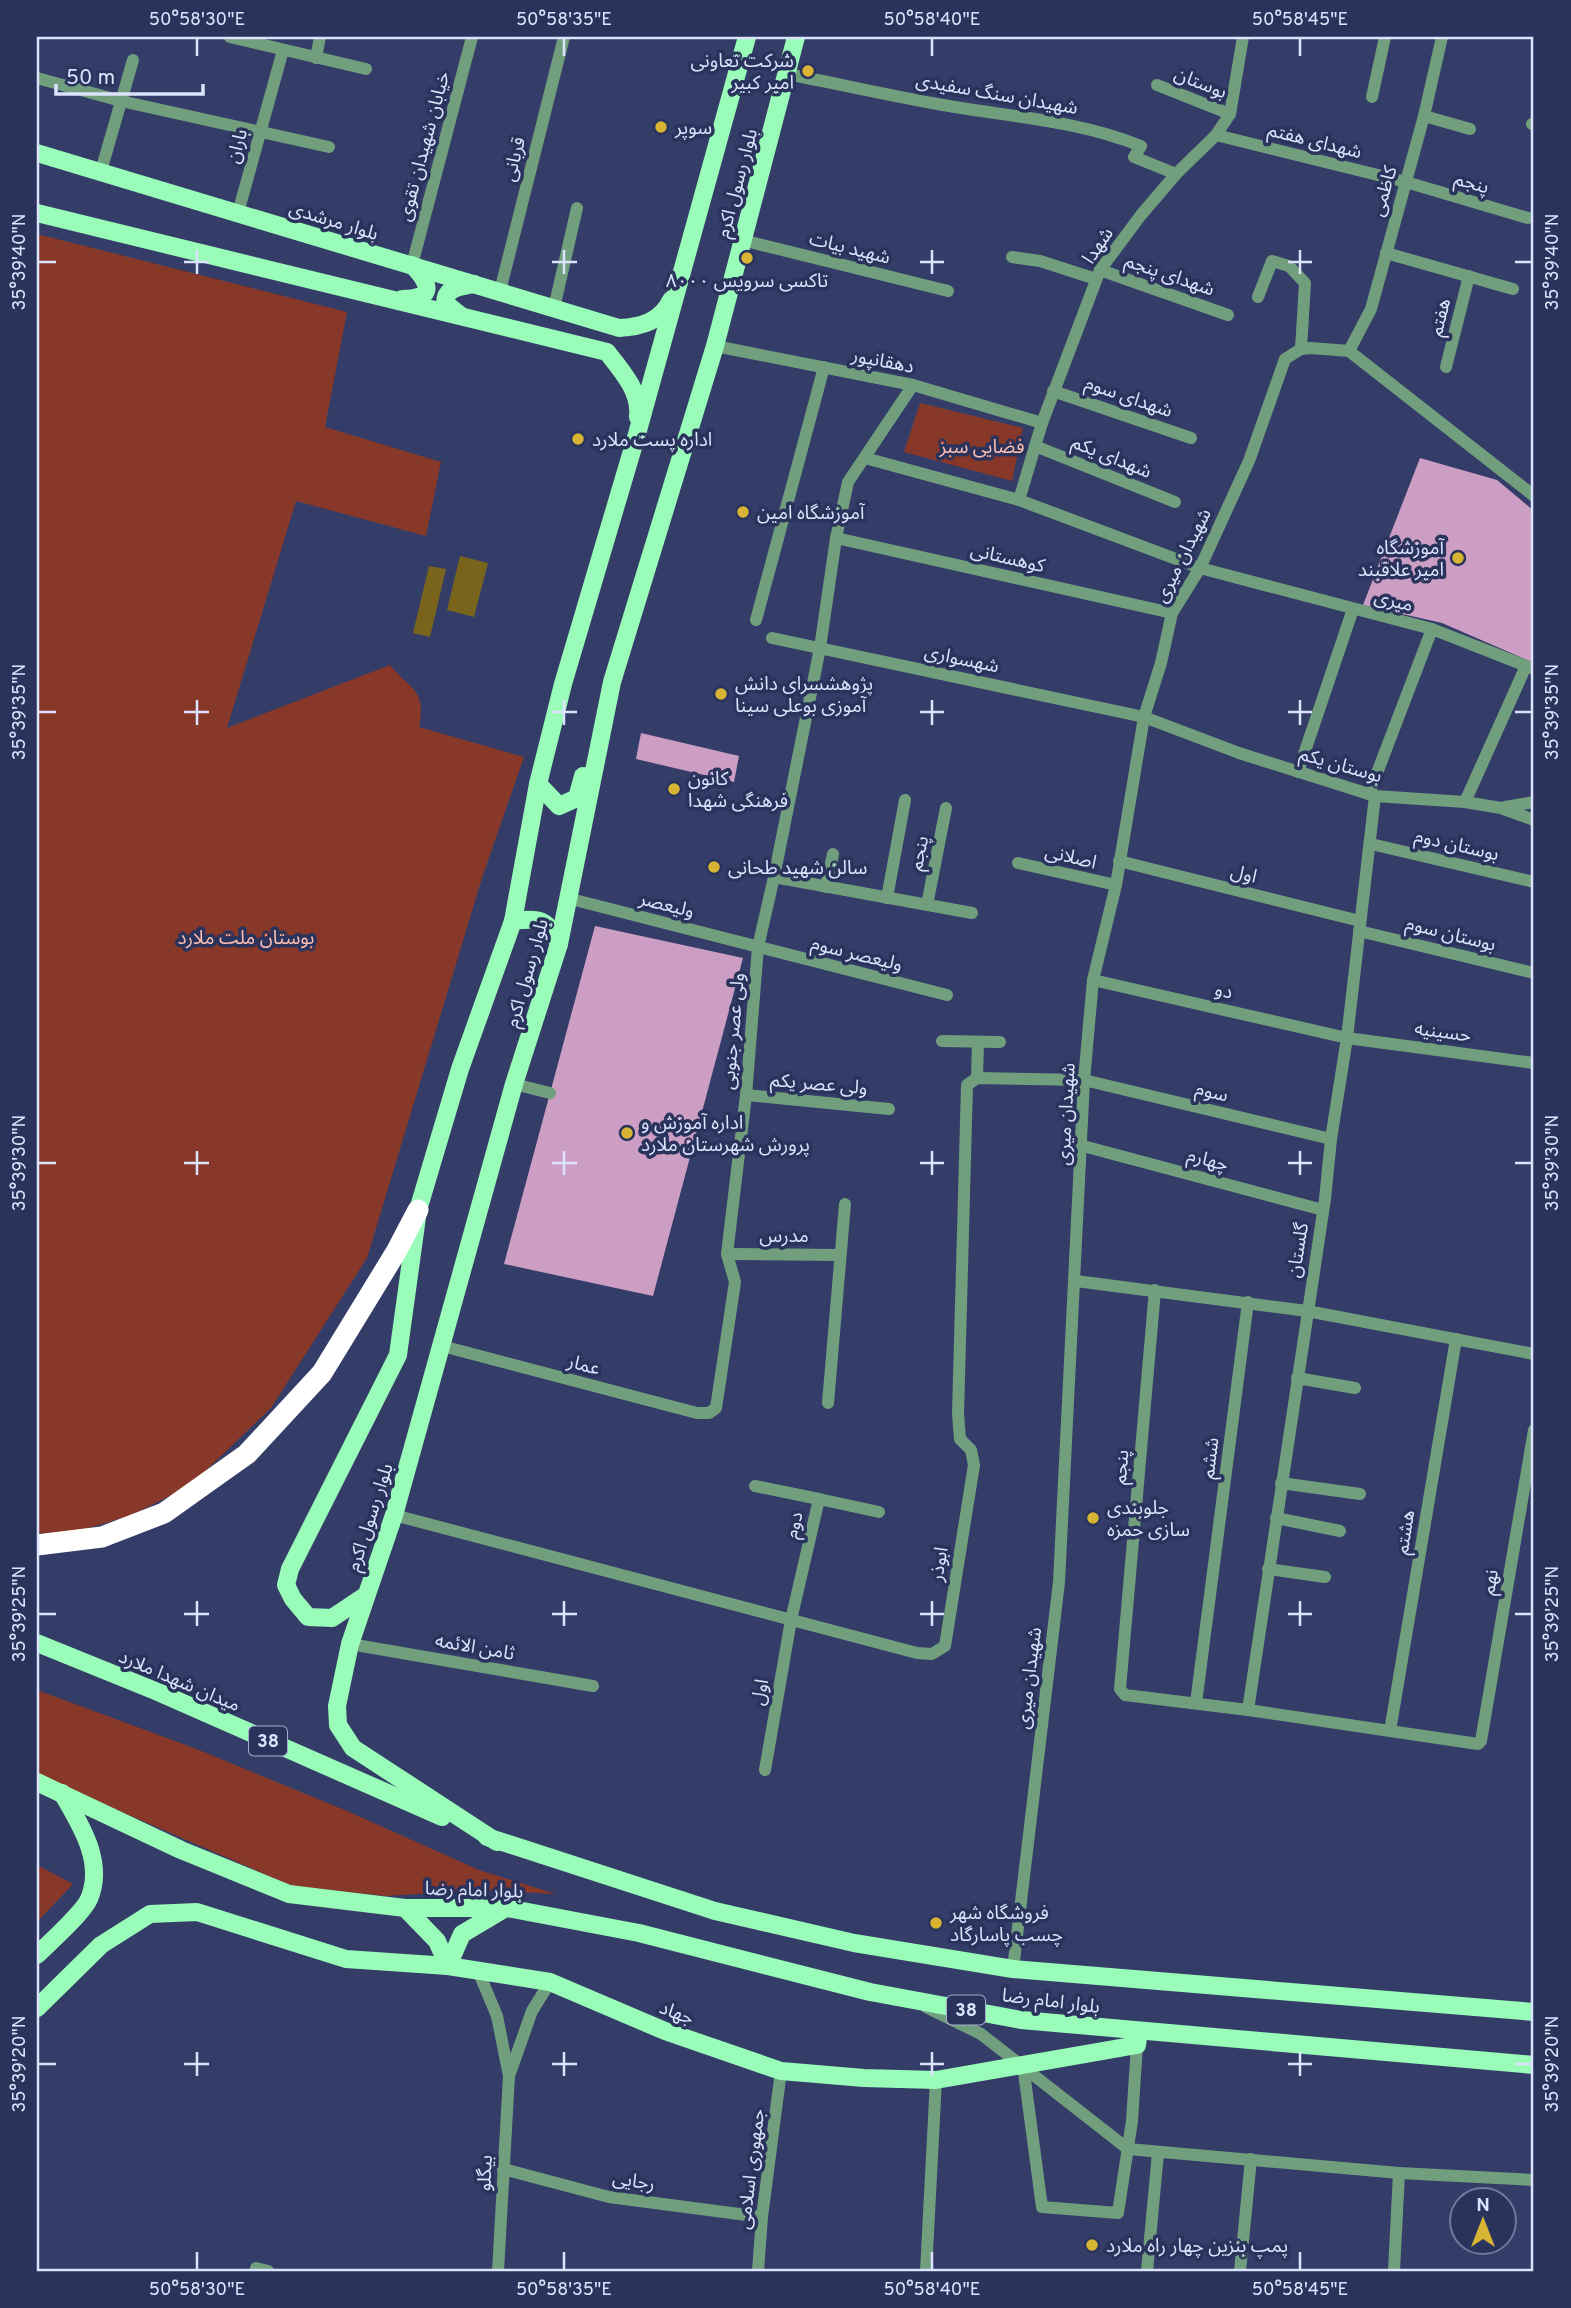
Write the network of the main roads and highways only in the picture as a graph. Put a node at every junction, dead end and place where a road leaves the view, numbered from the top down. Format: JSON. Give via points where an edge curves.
{"nodes":[{"id":1,"x":747,"y":37,"type":"edge"},
{"id":2,"x":796,"y":37,"type":"edge"},
{"id":3,"x":37,"y":153,"type":"edge"},
{"id":4,"x":37,"y":213,"type":"edge"},
{"id":5,"x":412,"y":265,"type":"junction"},
{"id":6,"x":680,"y":281,"type":"junction"},
{"id":7,"x":474,"y":284,"type":"junction"},
{"id":8,"x":388,"y":299,"type":"junction"},
{"id":9,"x":467,"y":319,"type":"junction"},
{"id":10,"x":637,"y":433,"type":"junction"},
{"id":11,"x":612,"y":682,"type":"junction"},
{"id":12,"x":538,"y":784,"type":"junction"},
{"id":13,"x":513,"y":921,"type":"junction"},
{"id":14,"x":559,"y":944,"type":"junction"},
{"id":15,"x":418,"y":1210,"type":"junction"},
{"id":16,"x":37,"y":1545,"type":"edge"},
{"id":17,"x":365,"y":1596,"type":"junction"},
{"id":18,"x":37,"y":1643,"type":"edge"},
{"id":19,"x":37,"y":1782,"type":"edge"},
{"id":20,"x":62,"y":1793,"type":"junction"},
{"id":21,"x":497,"y":1842,"type":"junction"},
{"id":22,"x":405,"y":1908,"type":"junction"},
{"id":23,"x":507,"y":1908,"type":"junction"},
{"id":24,"x":37,"y":1955,"type":"edge"},
{"id":25,"x":448,"y":1966,"type":"junction"},
{"id":26,"x":37,"y":2008,"type":"edge"},
{"id":27,"x":1534,"y":2012,"type":"edge"},
{"id":28,"x":1138,"y":2038,"type":"junction"},
{"id":29,"x":1534,"y":2065,"type":"edge"}],
"edges":[{"from":1,"to":6,"type":"main road","name":"بلوار رسول اکرم"},
{"from":2,"to":11,"type":"main road","name":"بلوار رسول اکرم","via":[[715,346]]},
{"from":3,"to":5,"type":"main road","name":"بلوار مرشدی"},
{"from":4,"to":8,"type":"main road"},
{"from":5,"to":7,"type":"main road","name":"بلوار مرشدی"},
{"from":5,"to":8,"type":"main road","via":[[426,279],[425,294]]},
{"from":6,"to":7,"type":"main road","name":"بلوار مرشدی","via":[[666,312],[638,327],[619,328]]},
{"from":6,"to":10,"type":"main road","name":"بلوار رسول اکرم"},
{"from":7,"to":9,"type":"main road","via":[[450,290],[445,296],[445,303]]},
{"from":8,"to":9,"type":"main road"},
{"from":9,"to":10,"type":"main road","via":[[607,352],[640,404]]},
{"from":10,"to":12,"type":"main road","name":"بلوار رسول اکرم","via":[[562,684]]},
{"from":11,"to":12,"type":"main road","via":[[577,798],[559,806]]},
{"from":11,"to":14,"type":"main road","name":"بلوار رسول اکرم"},
{"from":12,"to":13,"type":"main road","name":"بلوار رسول اکرم"},
{"from":13,"to":14,"type":"main road","via":[[537,919],[551,928]]},
{"from":13,"to":15,"type":"main road","name":"بلوار رسول اکرم","via":[[460,1069]]},
{"from":14,"to":17,"type":"main road","name":"بلوار رسول اکرم","via":[[514,1084],[394,1514]]},
{"from":15,"to":16,"type":"highway","via":[[322,1373],[247,1454],[164,1513],[102,1537]]},
{"from":15,"to":17,"type":"main road","name":"بلوار رسول اکرم","via":[[398,1354],[286,1585],[308,1617],[332,1618]]},
{"from":17,"to":21,"type":"main road","name":"بلوار رسول اکرم","via":[[337,1706],[338,1725],[353,1748]]},
{"from":18,"to":21,"type":"main road","name":"میدان شهدا ملارد","number":"38"},
{"from":19,"to":20,"type":"main road","number":"38"},
{"from":20,"to":22,"type":"main road","number":"38","via":[[181,1850],[289,1894]]},
{"from":20,"to":24,"type":"main road","via":[[85,1832],[94,1865],[93,1881],[88,1901]]},
{"from":21,"to":27,"type":"main road","name":"بلوار امام رضا","number":"38","via":[[715,1911],[854,1943],[1013,1969]]},
{"from":22,"to":23,"type":"main road","name":"بلوار امام رضا","number":"38"},
{"from":22,"to":25,"type":"main road","via":[[437,1941]]},
{"from":23,"to":25,"type":"main road","via":[[462,1934]]},
{"from":23,"to":28,"type":"main road","name":"بلوار امام رضا","number":"38","via":[[639,1933],[870,1992]]},
{"from":25,"to":26,"type":"main road","name":"جهاد","via":[[346,1959],[197,1912],[150,1914],[101,1945]]},
{"from":25,"to":28,"type":"main road","name":"جهاد","via":[[550,1982],[665,2031],[782,2071],[936,2080]]},
{"from":28,"to":29,"type":"main road","name":"بلوار امام رضا","number":"38"}]}
